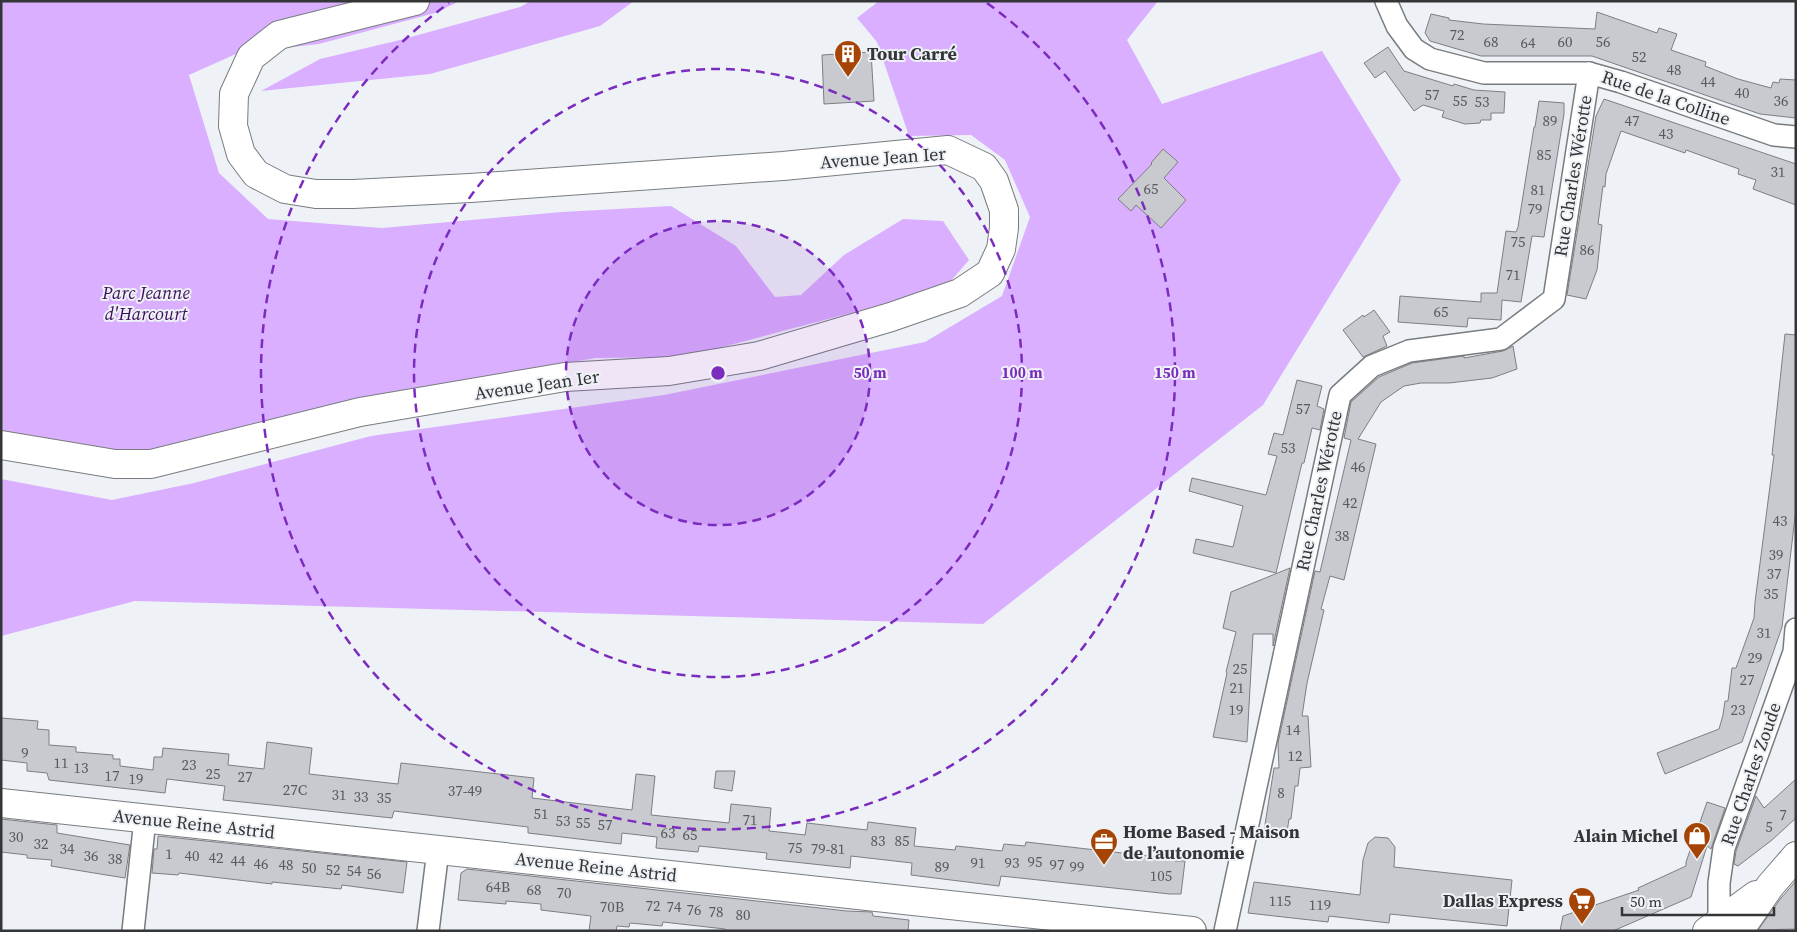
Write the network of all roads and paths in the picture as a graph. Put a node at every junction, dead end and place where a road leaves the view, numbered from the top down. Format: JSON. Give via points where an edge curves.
{"nodes":[{"id":1,"x":415,"y":1,"type":"edge"},
{"id":2,"x":1386,"y":1,"type":"edge"},
{"id":3,"x":1589,"y":73,"type":"junction"},
{"id":4,"x":1796,"y":137,"type":"edge"},
{"id":5,"x":1,"y":445,"type":"edge"},
{"id":6,"x":1796,"y":629,"type":"edge"},
{"id":7,"x":1,"y":804,"type":"edge"},
{"id":8,"x":145,"y":819,"type":"junction"},
{"id":9,"x":438,"y":850,"type":"junction"},
{"id":10,"x":1796,"y":856,"type":"edge"},
{"id":11,"x":1722,"y":927,"type":"edge"},
{"id":12,"x":134,"y":931,"type":"edge"},
{"id":13,"x":428,"y":931,"type":"edge"},
{"id":14,"x":1192,"y":931,"type":"edge"},
{"id":15,"x":1225,"y":931,"type":"edge"}],
"edges":[{"from":1,"to":5,"type":"main road","name":"Avenue Jean Ier","via":[[279,35],[250,57],[234,94],[233,126],[241,154],[256,174],[285,189],[316,194],[353,194],[783,166],[948,150],[984,167],[994,181],[1004,210],[1001,249],[990,274],[960,293],[759,356],[669,371],[564,377],[360,412],[151,464],[115,464]]},
{"from":2,"to":3,"type":"street","name":"Rue de la Colline","via":[[1397,26],[1414,49],[1430,59],[1484,73]]},
{"from":3,"to":4,"type":"street","name":"Rue de la Colline","via":[[1774,135]]},
{"from":3,"to":15,"type":"street","name":"Rue Charles Wérotte","via":[[1554,299],[1502,339],[1409,351],[1372,366],[1340,395]]},
{"from":6,"to":11,"type":"street","name":"Rue Charles Zoude","via":[[1794,652],[1724,848],[1720,883]]},
{"from":7,"to":8,"type":"main road","name":"Avenue Reine Astrid"},
{"from":8,"to":9,"type":"main road","name":"Avenue Reine Astrid"},
{"from":8,"to":12,"type":"street"},
{"from":9,"to":13,"type":"street"},
{"from":9,"to":14,"type":"main road","name":"Avenue Reine Astrid"},
{"from":10,"to":11,"type":"main road","via":[[1770,886]]}]}
